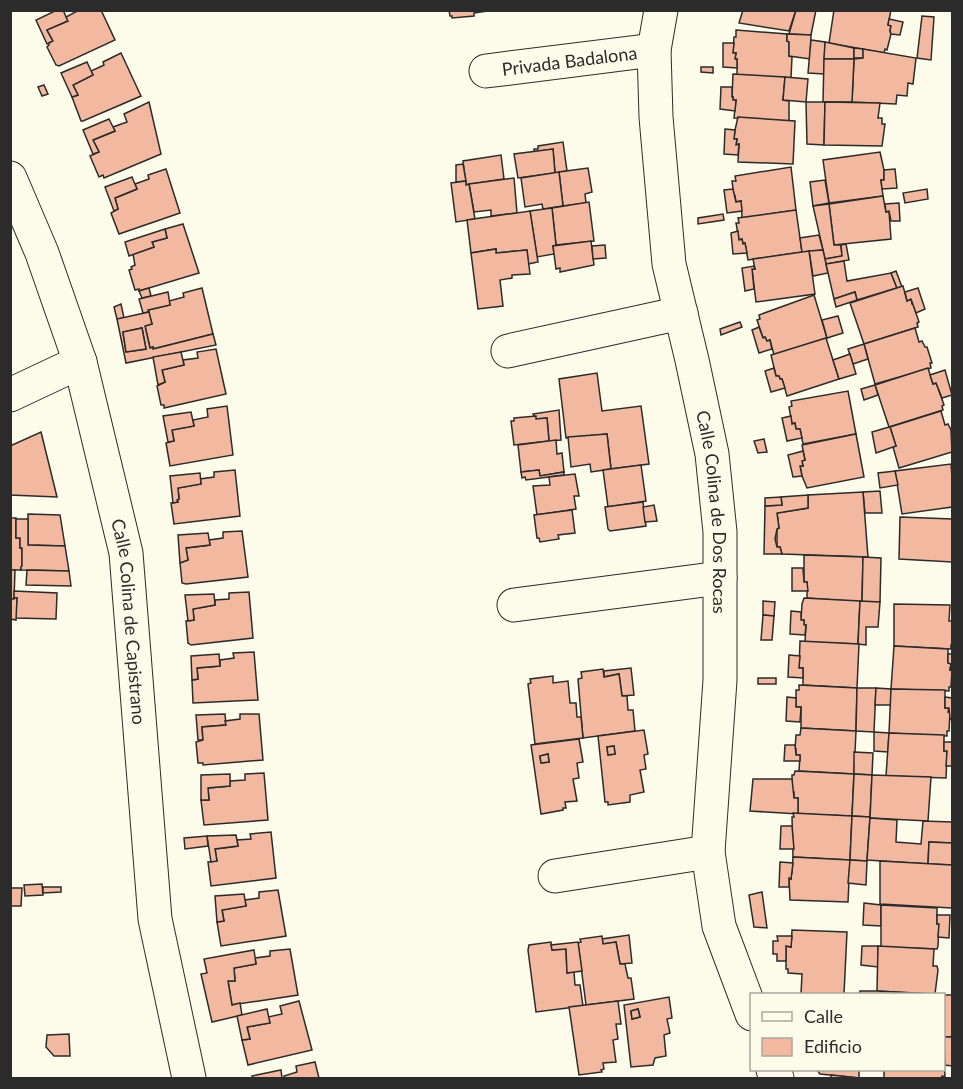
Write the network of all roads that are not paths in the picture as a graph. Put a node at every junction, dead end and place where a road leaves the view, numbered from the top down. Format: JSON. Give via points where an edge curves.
{"nodes":[{"id":1,"x":661,"y":10,"type":"edge"},
{"id":2,"x":654,"y":50,"type":"junction"},
{"id":3,"x":486,"y":71,"type":"dead end"},
{"id":4,"x":11,"y":179,"type":"edge"},
{"id":5,"x":681,"y":313,"type":"junction"},
{"id":6,"x":507,"y":351,"type":"dead end"},
{"id":7,"x":80,"y":362,"type":"junction"},
{"id":8,"x":10,"y":395,"type":"edge"},
{"id":9,"x":720,"y":578,"type":"junction"},
{"id":10,"x":514,"y":605,"type":"dead end"},
{"id":11,"x":708,"y":852,"type":"junction"},
{"id":12,"x":555,"y":876,"type":"dead end"},
{"id":13,"x":750,"y":1009,"type":"edge"},
{"id":14,"x":189,"y":1078,"type":"edge"}],
"edges":[{"from":1,"to":2,"type":"street","name":"Calle Colina de Dos Rocas"},
{"from":2,"to":3,"type":"street","name":"Privada Badalona"},
{"from":2,"to":5,"type":"street","name":"Calle Colina de Dos Rocas","via":[[669,264]]},
{"from":4,"to":7,"type":"street","name":"Calle Colina de Capistrano"},
{"from":5,"to":6,"type":"street"},
{"from":5,"to":9,"type":"street","name":"Calle Colina de Dos Rocas","via":[[712,454]]},
{"from":7,"to":8,"type":"street"},
{"from":7,"to":14,"type":"street","name":"Calle Colina de Capistrano","via":[[126,553],[155,919]]},
{"from":9,"to":10,"type":"street"},
{"from":9,"to":11,"type":"street","name":"Calle Colina de Dos Rocas","via":[[720,680]]},
{"from":11,"to":12,"type":"street"},
{"from":11,"to":13,"type":"street","name":"Calle Colina de Dos Rocas","via":[[719,926]]}]}
